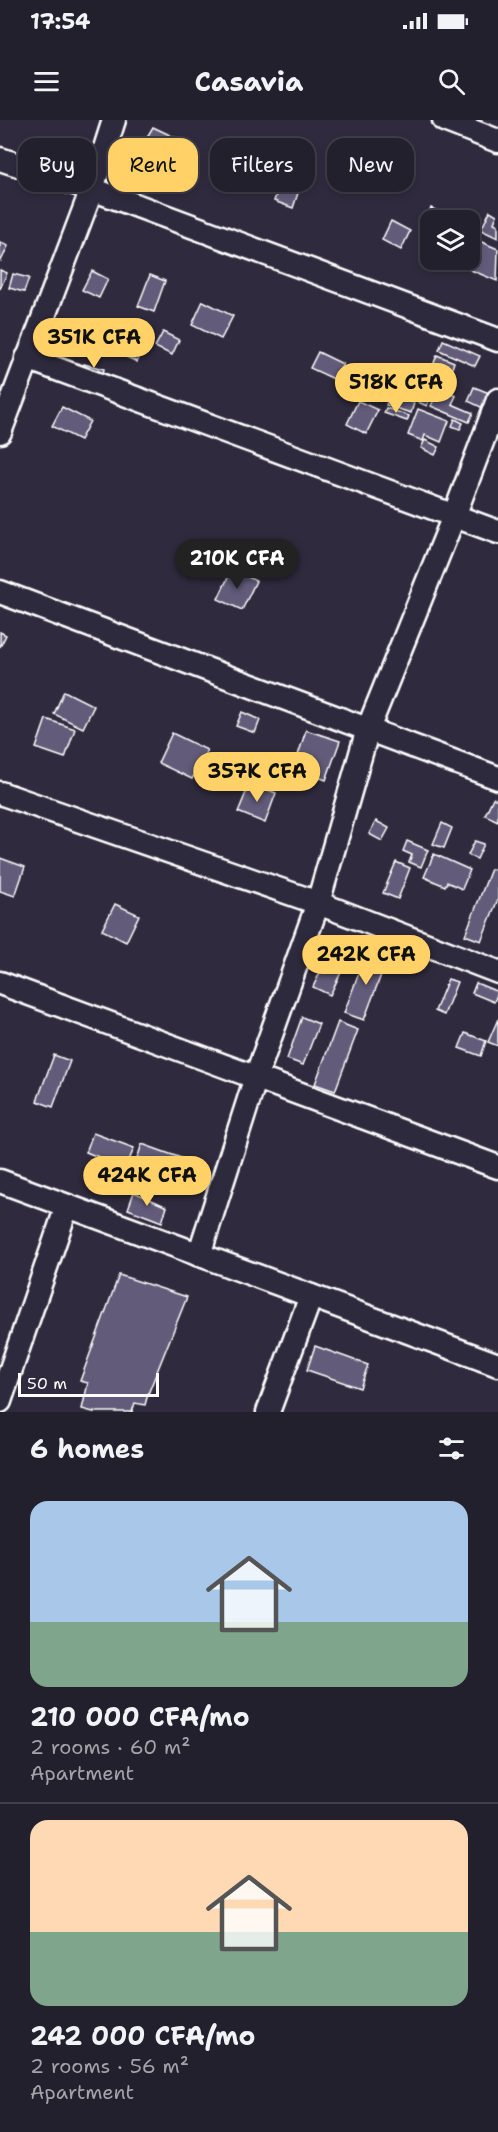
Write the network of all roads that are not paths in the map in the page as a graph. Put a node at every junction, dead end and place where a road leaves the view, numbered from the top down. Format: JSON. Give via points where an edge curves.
{"nodes":[{"id":1,"x":114,"y":120,"type":"edge"},
{"id":2,"x":444,"y":120,"type":"edge"},
{"id":3,"x":498,"y":141,"type":"edge"},
{"id":4,"x":0,"y":159,"type":"edge"},
{"id":5,"x":18,"y":165,"type":"edge"},
{"id":6,"x":96,"y":176,"type":"edge"},
{"id":7,"x":96,"y":190,"type":"edge"},
{"id":8,"x":91,"y":192,"type":"edge"},
{"id":9,"x":498,"y":340,"type":"edge"},
{"id":10,"x":27,"y":358,"type":"junction"},
{"id":11,"x":498,"y":400,"type":"edge"},
{"id":12,"x":0,"y":432,"type":"edge"},
{"id":13,"x":454,"y":516,"type":"junction"},
{"id":14,"x":498,"y":532,"type":"edge"},
{"id":15,"x":0,"y":592,"type":"edge"},
{"id":16,"x":368,"y":729,"type":"junction"},
{"id":17,"x":498,"y":778,"type":"edge"},
{"id":18,"x":0,"y":793,"type":"edge"},
{"id":19,"x":318,"y":903,"type":"junction"},
{"id":20,"x":498,"y":972,"type":"edge"},
{"id":21,"x":0,"y":982,"type":"edge"},
{"id":22,"x":256,"y":1077,"type":"junction"},
{"id":23,"x":498,"y":1167,"type":"edge"},
{"id":24,"x":0,"y":1181,"type":"edge"},
{"id":25,"x":67,"y":1206,"type":"junction"},
{"id":26,"x":199,"y":1255,"type":"junction"},
{"id":27,"x":310,"y":1296,"type":"junction"},
{"id":28,"x":498,"y":1365,"type":"edge"},
{"id":29,"x":0,"y":1401,"type":"edge"},
{"id":30,"x":268,"y":1412,"type":"edge"}],
"edges":[{"from":1,"to":6,"type":"street"},
{"from":2,"to":3,"type":"street"},
{"from":4,"to":5,"type":"street"},
{"from":7,"to":9,"type":"street"},
{"from":8,"to":10,"type":"street"},
{"from":10,"to":12,"type":"street"},
{"from":10,"to":13,"type":"street"},
{"from":11,"to":13,"type":"street"},
{"from":13,"to":14,"type":"street"},
{"from":13,"to":16,"type":"street"},
{"from":15,"to":16,"type":"street"},
{"from":16,"to":17,"type":"street"},
{"from":16,"to":19,"type":"street"},
{"from":18,"to":19,"type":"street"},
{"from":19,"to":20,"type":"street"},
{"from":19,"to":22,"type":"street"},
{"from":21,"to":22,"type":"street"},
{"from":22,"to":23,"type":"street"},
{"from":22,"to":26,"type":"street"},
{"from":24,"to":25,"type":"street"},
{"from":25,"to":26,"type":"street"},
{"from":25,"to":29,"type":"street"},
{"from":26,"to":27,"type":"street"},
{"from":27,"to":28,"type":"street"},
{"from":27,"to":30,"type":"street"}]}
